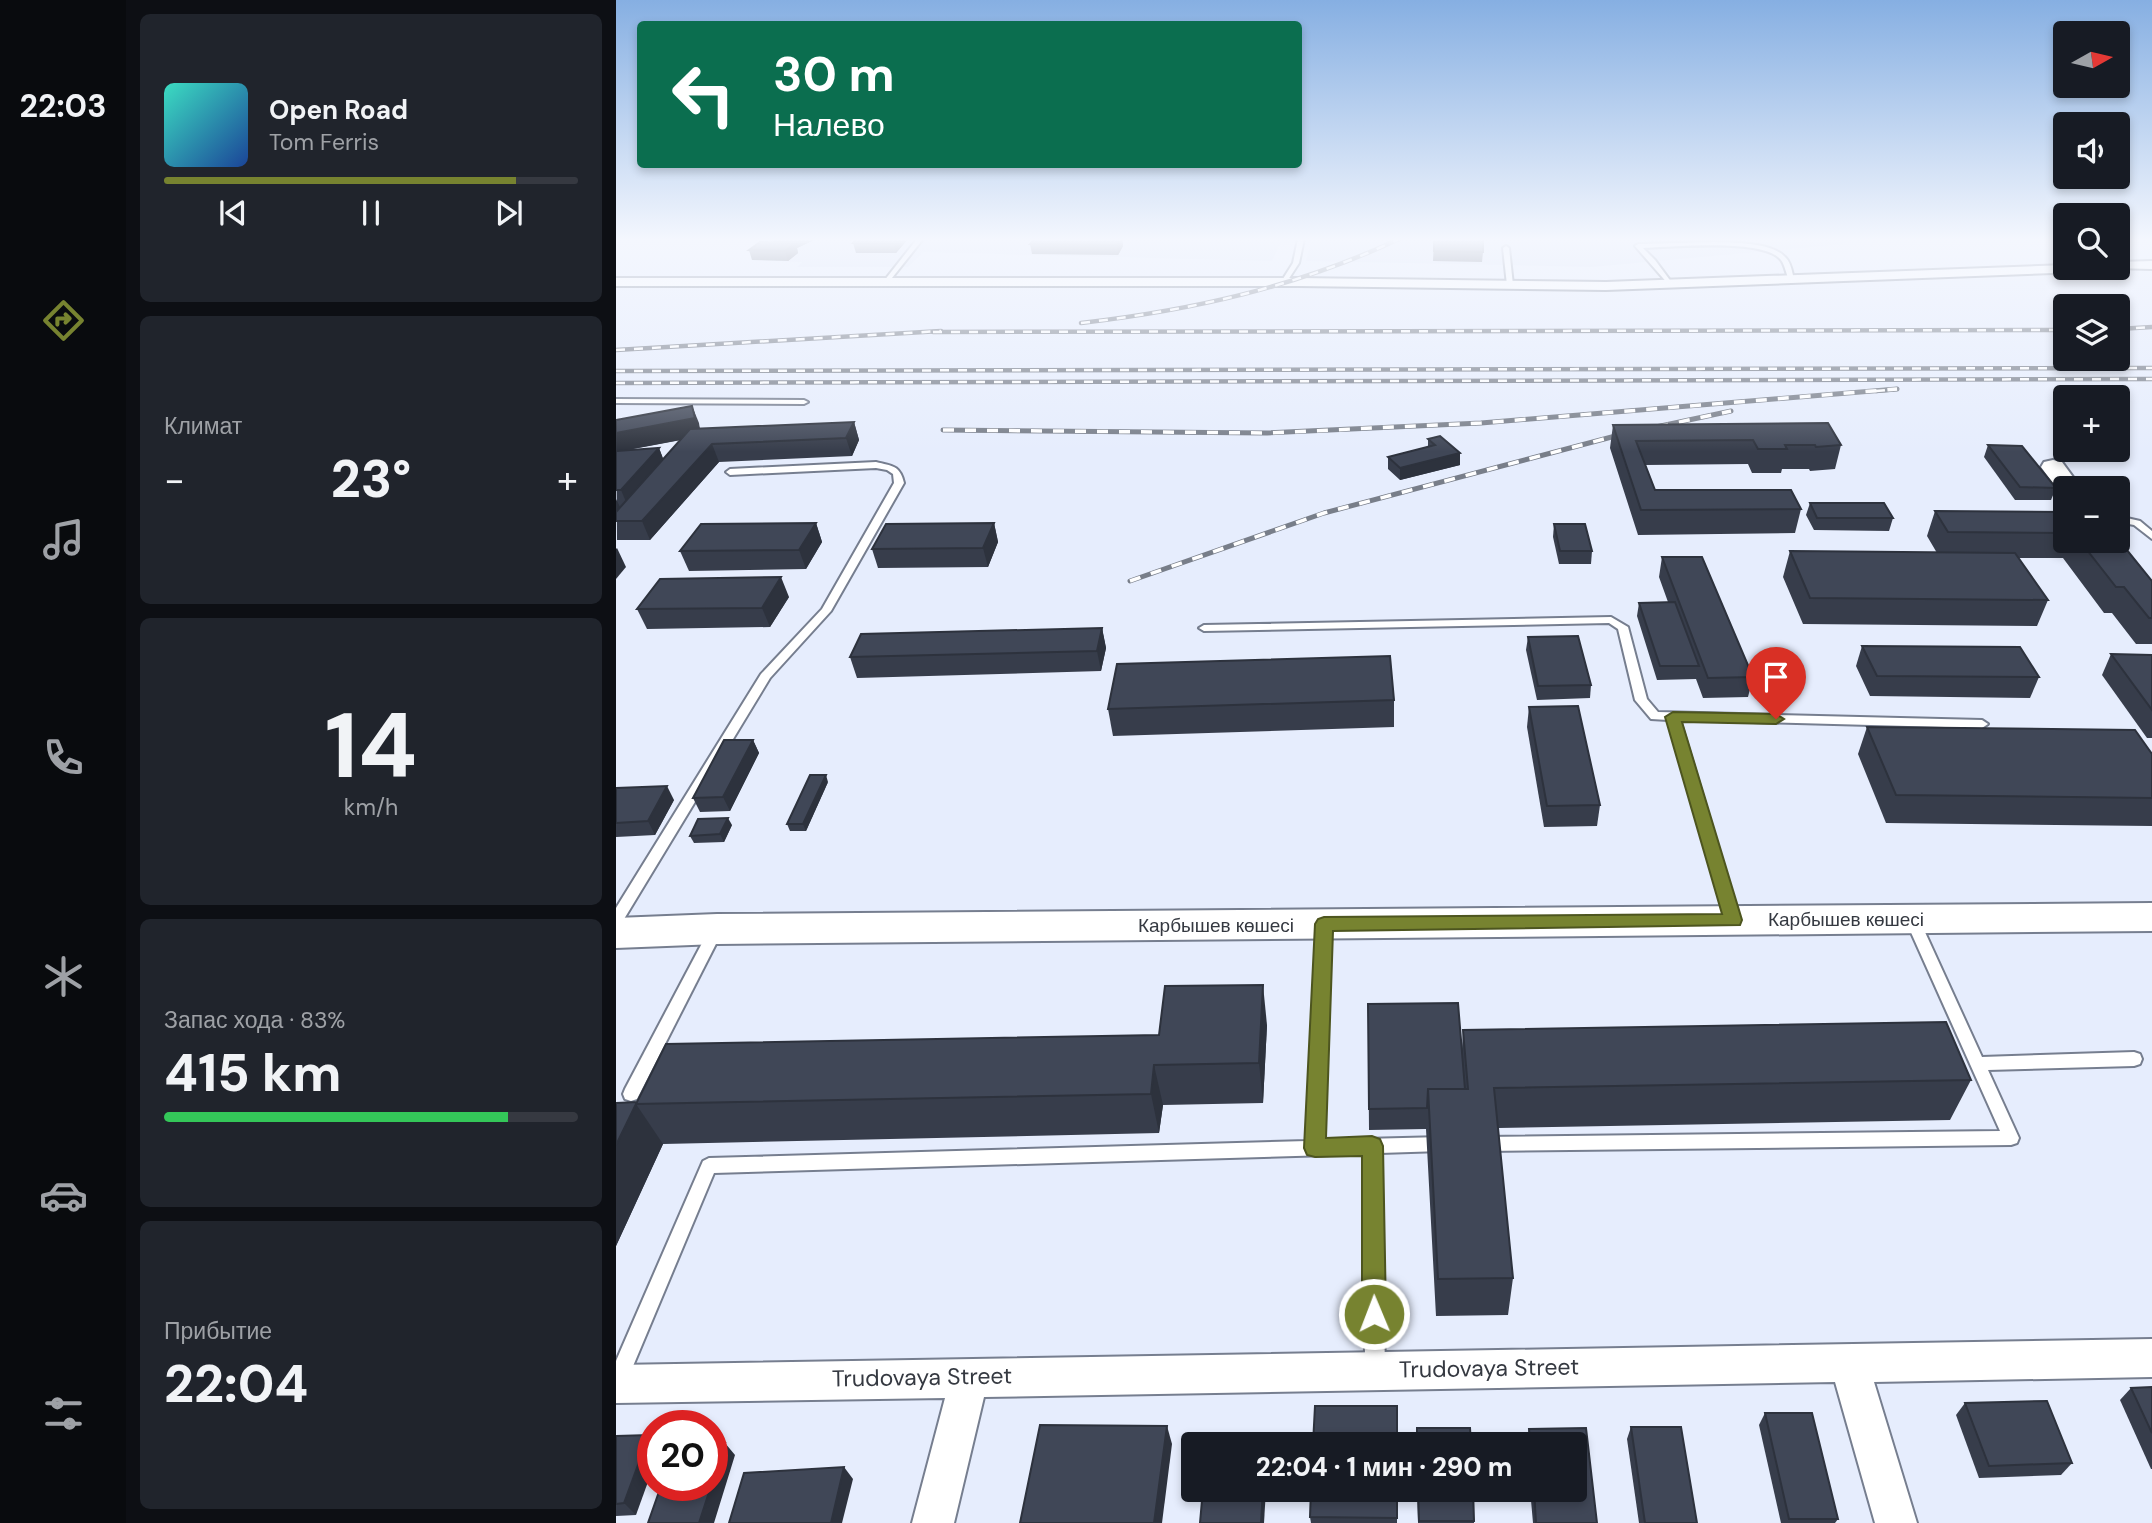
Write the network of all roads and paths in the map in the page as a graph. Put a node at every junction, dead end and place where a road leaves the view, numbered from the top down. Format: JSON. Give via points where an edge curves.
{"nodes":[{"id":1,"x":616,"y":401,"type":"edge"},
{"id":2,"x":804,"y":402,"type":"dead end"},
{"id":3,"x":2053,"y":467,"type":"dead end"},
{"id":4,"x":730,"y":472,"type":"dead end"},
{"id":5,"x":2059,"y":476,"type":"edge"},
{"id":6,"x":2130,"y":522,"type":"edge"},
{"id":7,"x":2152,"y":536,"type":"edge"},
{"id":8,"x":1204,"y":628,"type":"dead end"},
{"id":9,"x":1673,"y":717,"type":"junction"},
{"id":10,"x":1982,"y":724,"type":"dead end"},
{"id":11,"x":2152,"y":917,"type":"edge"},
{"id":12,"x":616,"y":919,"type":"edge"},
{"id":13,"x":1912,"y":919,"type":"junction"},
{"id":14,"x":1733,"y":920,"type":"junction"},
{"id":15,"x":1324,"y":924,"type":"junction"},
{"id":16,"x":717,"y":929,"type":"junction"},
{"id":17,"x":616,"y":933,"type":"edge"},
{"id":18,"x":2134,"y":1059,"type":"dead end"},
{"id":19,"x":1976,"y":1064,"type":"junction"},
{"id":20,"x":631,"y":1094,"type":"dead end"},
{"id":21,"x":1372,"y":1146,"type":"junction"},
{"id":22,"x":1315,"y":1148,"type":"junction"},
{"id":23,"x":2152,"y":1358,"type":"edge"},
{"id":24,"x":1849,"y":1363,"type":"junction"},
{"id":25,"x":1375,"y":1370,"type":"junction"},
{"id":26,"x":970,"y":1376,"type":"junction"},
{"id":27,"x":616,"y":1383,"type":"edge"},
{"id":28,"x":933,"y":1523,"type":"edge"},
{"id":29,"x":1896,"y":1523,"type":"edge"}],
"edges":[{"from":1,"to":2,"type":"lane"},
{"from":3,"to":5,"type":"main road"},
{"from":4,"to":12,"type":"lane","via":[[876,465],[897,473],[899,483],[826,611],[765,676]]},
{"from":6,"to":7,"type":"lane"},
{"from":8,"to":9,"type":"lane","via":[[1611,620],[1623,627],[1642,700],[1655,716]]},
{"from":9,"to":10,"type":"lane"},
{"from":9,"to":14,"type":"lane"},
{"from":11,"to":13,"type":"main road","name":"Карбышев көшесі"},
{"from":13,"to":14,"type":"main road","name":"Карбышев көшесі"},
{"from":13,"to":19,"type":"lane"},
{"from":14,"to":15,"type":"main road","name":"Карбышев көшесі"},
{"from":15,"to":16,"type":"main road","name":"Карбышев көшесі"},
{"from":15,"to":22,"type":"lane"},
{"from":16,"to":17,"type":"main road","name":"Карбышев көшесі"},
{"from":16,"to":20,"type":"lane"},
{"from":18,"to":19,"type":"lane"},
{"from":19,"to":21,"type":"lane","via":[[2011,1138]]},
{"from":21,"to":22,"type":"lane"},
{"from":21,"to":25,"type":"lane"},
{"from":22,"to":27,"type":"lane","via":[[709,1166]]},
{"from":23,"to":24,"type":"street","name":"Trudovaya Street"},
{"from":24,"to":25,"type":"street","name":"Trudovaya Street"},
{"from":24,"to":29,"type":"street"},
{"from":25,"to":26,"type":"street","name":"Trudovaya Street"},
{"from":26,"to":27,"type":"street","name":"Trudovaya Street"},
{"from":26,"to":28,"type":"street"}]}
